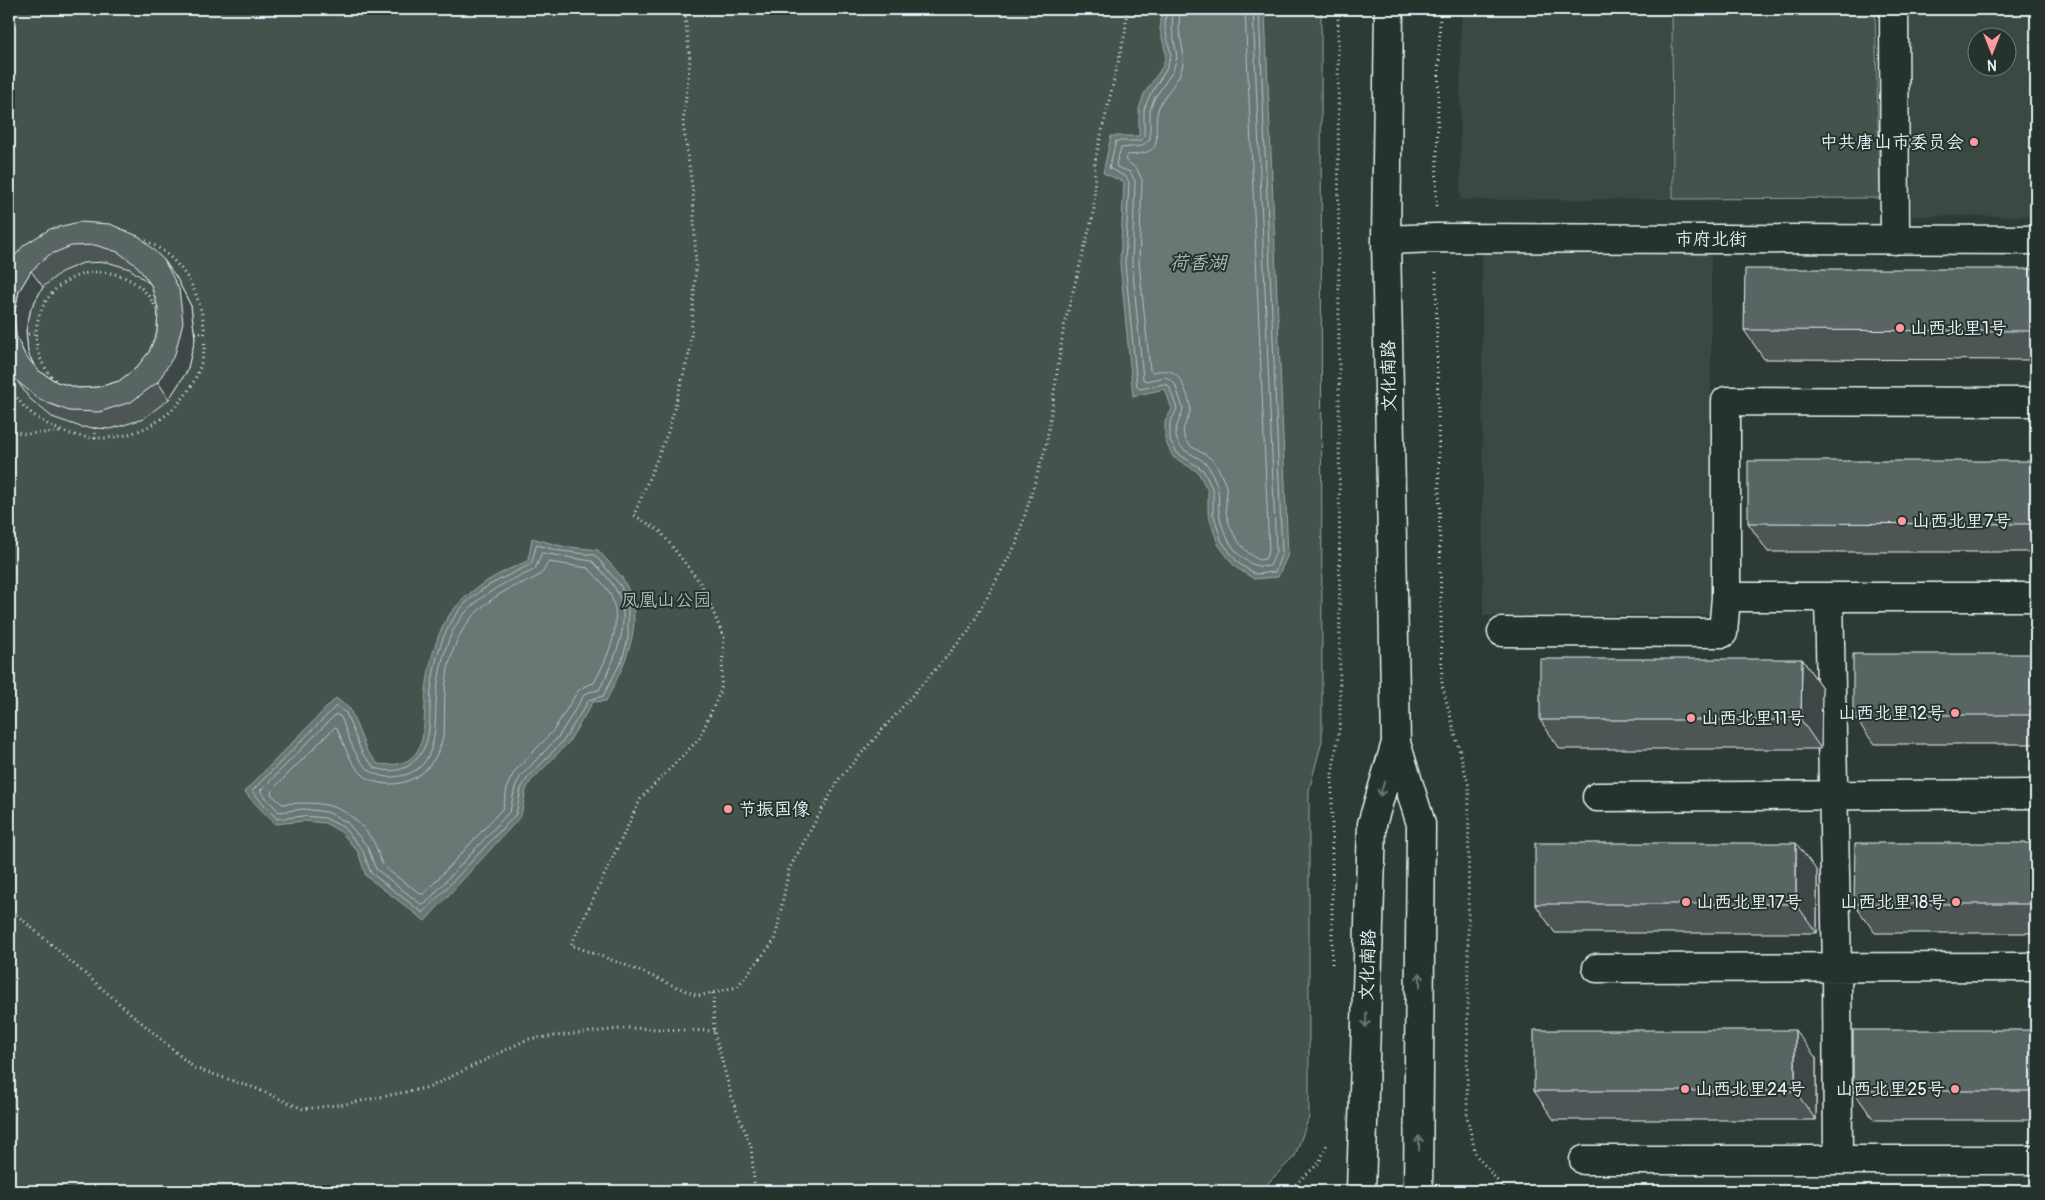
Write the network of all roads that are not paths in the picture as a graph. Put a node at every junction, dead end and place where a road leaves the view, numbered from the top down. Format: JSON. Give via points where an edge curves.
{"nodes":[{"id":1,"x":1389,"y":9,"type":"edge"},
{"id":2,"x":1894,"y":9,"type":"edge"},
{"id":3,"x":1386,"y":240,"type":"junction"},
{"id":4,"x":1895,"y":240,"type":"junction"},
{"id":5,"x":2036,"y":240,"type":"edge"},
{"id":6,"x":2036,"y":402,"type":"edge"},
{"id":7,"x":1726,"y":597,"type":"junction"},
{"id":8,"x":1829,"y":597,"type":"junction"},
{"id":9,"x":2036,"y":597,"type":"edge"},
{"id":10,"x":1502,"y":632,"type":"dead end"},
{"id":11,"x":1396,"y":743,"type":"junction"},
{"id":12,"x":2036,"y":794,"type":"edge"},
{"id":13,"x":1833,"y":795,"type":"junction"},
{"id":14,"x":1597,"y":796,"type":"dead end"},
{"id":15,"x":2036,"y":967,"type":"edge"},
{"id":16,"x":1597,"y":968,"type":"dead end"},
{"id":17,"x":1837,"y":968,"type":"junction"},
{"id":18,"x":1584,"y":1160,"type":"dead end"},
{"id":19,"x":1838,"y":1160,"type":"junction"},
{"id":20,"x":2036,"y":1160,"type":"edge"},
{"id":21,"x":1361,"y":1191,"type":"edge"},
{"id":22,"x":1418,"y":1191,"type":"edge"}],
"edges":[{"from":1,"to":3,"type":"street","name":"文化南路"},
{"from":2,"to":4,"type":"street"},
{"from":3,"to":4,"type":"street","name":"市府北街"},
{"from":3,"to":11,"type":"street","name":"文化南路"},
{"from":4,"to":5,"type":"street","name":"市府北街"},
{"from":6,"to":7,"type":"street","via":[[1726,401]]},
{"from":7,"to":8,"type":"street"},
{"from":7,"to":10,"type":"street","via":[[1723,633]]},
{"from":8,"to":9,"type":"street"},
{"from":8,"to":13,"type":"street"},
{"from":11,"to":21,"type":"street","name":"文化南路","one_way":true,"via":[[1372,824]]},
{"from":22,"to":11,"type":"street","name":"文化南路","one_way":true,"via":[[1421,824]]},
{"from":12,"to":13,"type":"street"},
{"from":13,"to":14,"type":"street"},
{"from":13,"to":17,"type":"street"},
{"from":15,"to":17,"type":"street"},
{"from":16,"to":17,"type":"street"},
{"from":17,"to":19,"type":"street"},
{"from":18,"to":19,"type":"street"},
{"from":19,"to":20,"type":"street"}]}
